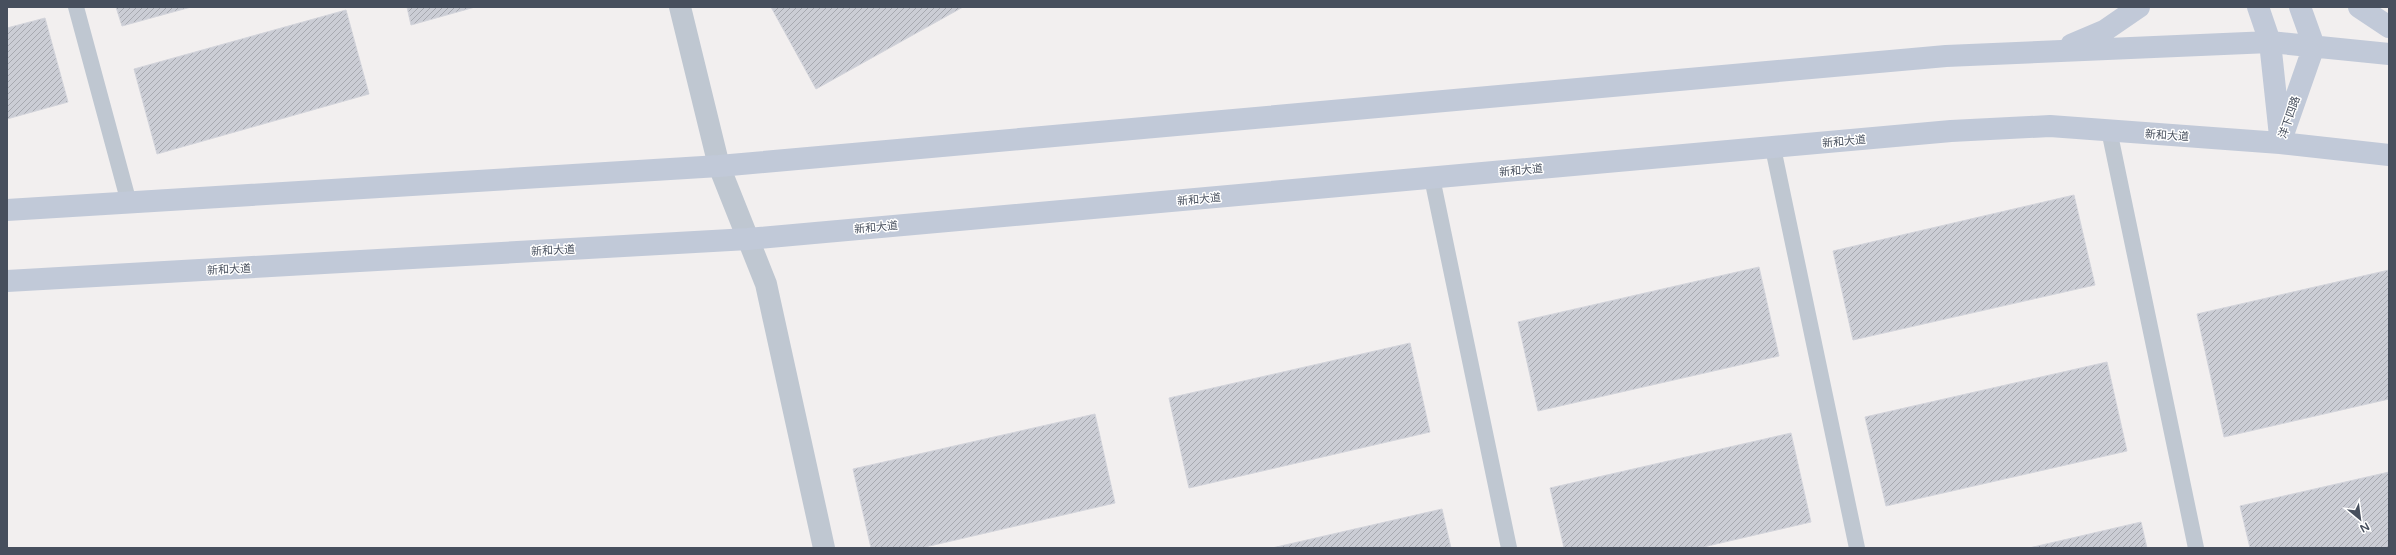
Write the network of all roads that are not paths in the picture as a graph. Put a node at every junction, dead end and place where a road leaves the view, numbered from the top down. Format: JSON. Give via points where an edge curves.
{"nodes":[{"id":1,"x":76,"y":7,"type":"edge"},
{"id":2,"x":680,"y":7,"type":"edge"},
{"id":3,"x":2139,"y":7,"type":"edge"},
{"id":4,"x":2258,"y":7,"type":"edge"},
{"id":5,"x":2300,"y":7,"type":"edge"},
{"id":6,"x":2359,"y":7,"type":"edge"},
{"id":7,"x":2389,"y":27,"type":"edge"},
{"id":8,"x":2270,"y":42,"type":"junction"},
{"id":9,"x":2314,"y":46,"type":"junction"},
{"id":10,"x":2049,"y":51,"type":"junction"},
{"id":11,"x":2389,"y":54,"type":"edge"},
{"id":12,"x":2109,"y":130,"type":"junction"},
{"id":13,"x":2280,"y":143,"type":"junction"},
{"id":14,"x":1773,"y":148,"type":"junction"},
{"id":15,"x":2389,"y":155,"type":"edge"},
{"id":16,"x":719,"y":166,"type":"junction"},
{"id":17,"x":1432,"y":178,"type":"junction"},
{"id":18,"x":129,"y":202,"type":"junction"},
{"id":19,"x":7,"y":210,"type":"edge"},
{"id":20,"x":748,"y":239,"type":"junction"},
{"id":21,"x":7,"y":281,"type":"edge"},
{"id":22,"x":824,"y":548,"type":"edge"},
{"id":23,"x":1509,"y":548,"type":"edge"},
{"id":24,"x":1856,"y":548,"type":"edge"},
{"id":25,"x":2196,"y":548,"type":"edge"}],
"edges":[{"from":1,"to":18,"type":"lane"},
{"from":2,"to":16,"type":"street"},
{"from":3,"to":10,"type":"main road","via":[[2104,31],[2077,43]]},
{"from":4,"to":8,"type":"main road","name":"洋下四路"},
{"from":5,"to":9,"type":"main road"},
{"from":6,"to":7,"type":"main road"},
{"from":8,"to":9,"type":"main road"},
{"from":8,"to":10,"type":"main road"},
{"from":8,"to":13,"type":"main road","name":"洋下四路"},
{"from":9,"to":11,"type":"main road"},
{"from":9,"to":13,"type":"main road","name":"洋下四路"},
{"from":10,"to":16,"type":"main road","via":[[1946,56]]},
{"from":12,"to":13,"type":"main road","name":"新和大道"},
{"from":12,"to":14,"type":"main road","name":"新和大道","via":[[2050,126],[1974,130]]},
{"from":12,"to":25,"type":"lane"},
{"from":13,"to":15,"type":"main road","name":"新和大道"},
{"from":14,"to":17,"type":"main road","name":"新和大道"},
{"from":14,"to":24,"type":"lane"},
{"from":16,"to":18,"type":"main road"},
{"from":16,"to":20,"type":"street"},
{"from":17,"to":20,"type":"main road","name":"新和大道"},
{"from":17,"to":23,"type":"lane"},
{"from":18,"to":19,"type":"main road"},
{"from":20,"to":21,"type":"main road","name":"新和大道"},
{"from":20,"to":22,"type":"street","via":[[766,284]]}]}
